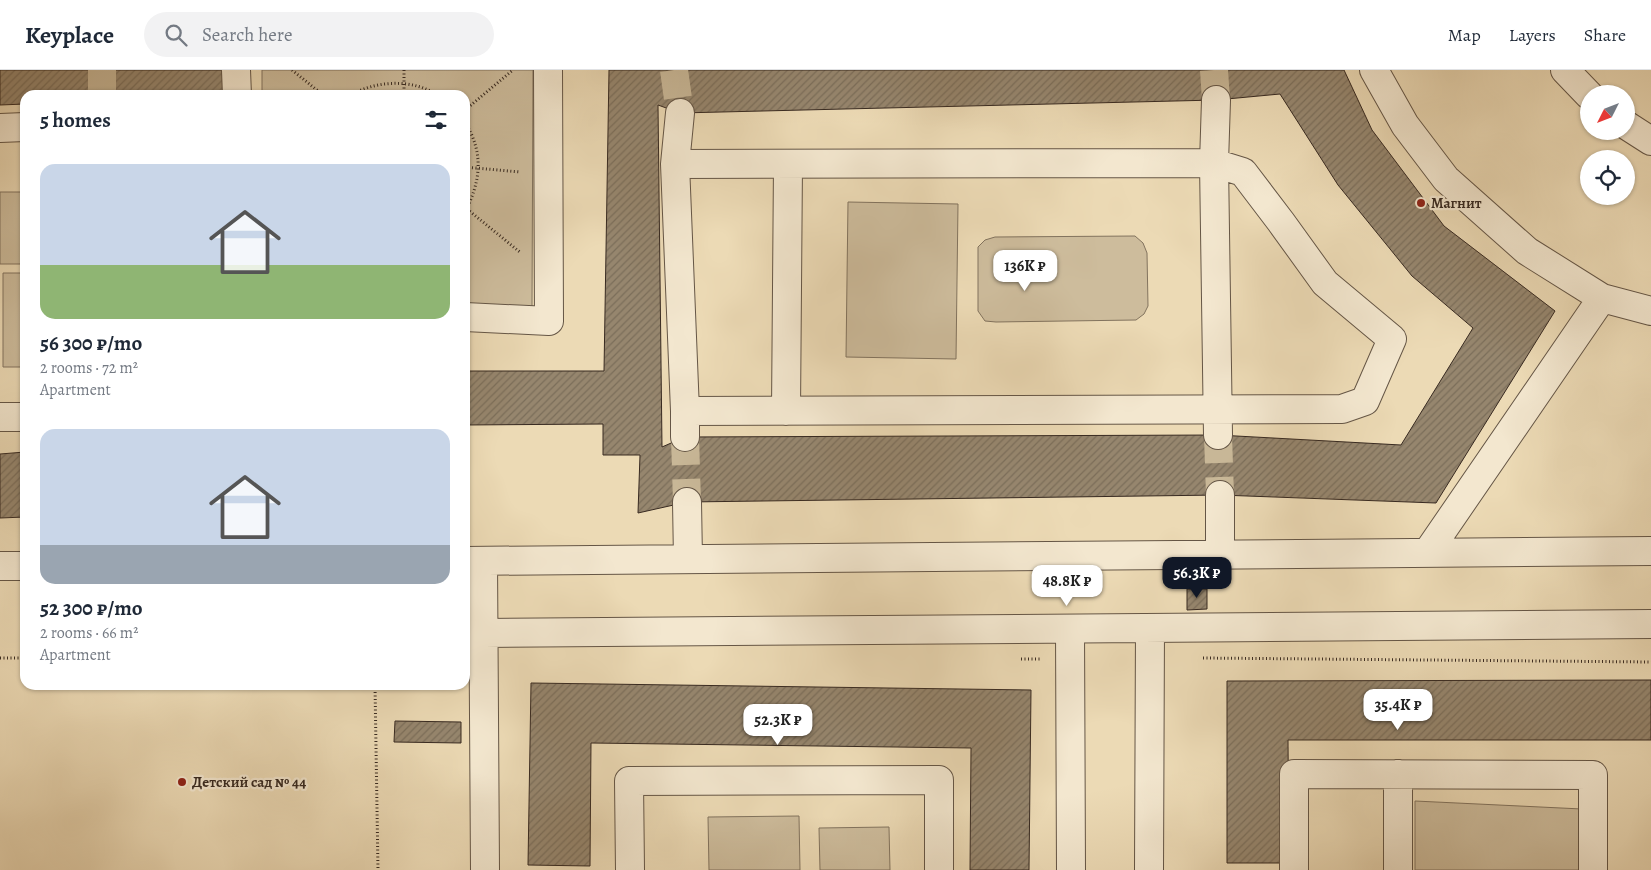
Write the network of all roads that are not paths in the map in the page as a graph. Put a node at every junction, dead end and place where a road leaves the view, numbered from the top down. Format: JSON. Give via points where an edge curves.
{"nodes":[{"id":1,"x":236,"y":70,"type":"edge"},
{"id":2,"x":548,"y":70,"type":"edge"},
{"id":3,"x":1374,"y":70,"type":"edge"},
{"id":4,"x":1565,"y":70,"type":"edge"},
{"id":5,"x":1580,"y":86,"type":"edge"},
{"id":6,"x":237,"y":90,"type":"edge"},
{"id":7,"x":1216,"y":100,"type":"tunnel mouth"},
{"id":8,"x":680,"y":114,"type":"tunnel mouth"},
{"id":9,"x":20,"y":127,"type":"edge"},
{"id":10,"x":0,"y":128,"type":"edge"},
{"id":11,"x":1635,"y":131,"type":"edge"},
{"id":12,"x":1651,"y":141,"type":"edge"},
{"id":13,"x":1214,"y":163,"type":"junction"},
{"id":14,"x":676,"y":164,"type":"junction"},
{"id":15,"x":788,"y":164,"type":"junction"},
{"id":16,"x":1602,"y":298,"type":"junction"},
{"id":17,"x":1651,"y":311,"type":"edge"},
{"id":18,"x":470,"y":317,"type":"edge"},
{"id":19,"x":786,"y":411,"type":"junction"},
{"id":20,"x":0,"y":416,"type":"edge"},
{"id":21,"x":20,"y":417,"type":"edge"},
{"id":22,"x":1218,"y":422,"type":"junction"},
{"id":23,"x":1220,"y":495,"type":"tunnel mouth"},
{"id":24,"x":687,"y":502,"type":"tunnel mouth"},
{"id":25,"x":1651,"y":551,"type":"edge"},
{"id":26,"x":1427,"y":553,"type":"junction"},
{"id":27,"x":1220,"y":555,"type":"junction"},
{"id":28,"x":688,"y":560,"type":"junction"},
{"id":29,"x":474,"y":561,"type":"edge"},
{"id":30,"x":0,"y":566,"type":"edge"},
{"id":31,"x":20,"y":566,"type":"edge"},
{"id":32,"x":1651,"y":624,"type":"edge"},
{"id":33,"x":1150,"y":628,"type":"junction"},
{"id":34,"x":1070,"y":629,"type":"junction"},
{"id":35,"x":484,"y":633,"type":"junction"},
{"id":36,"x":1398,"y":774,"type":"junction"},
{"id":37,"x":485,"y":870,"type":"edge"},
{"id":38,"x":630,"y":870,"type":"edge"},
{"id":39,"x":939,"y":870,"type":"edge"},
{"id":40,"x":1071,"y":870,"type":"edge"},
{"id":41,"x":1150,"y":870,"type":"edge"},
{"id":42,"x":1294,"y":870,"type":"edge"},
{"id":43,"x":1398,"y":870,"type":"edge"},
{"id":44,"x":1593,"y":870,"type":"edge"}],
"edges":[{"from":1,"to":6,"type":"street"},
{"from":2,"to":18,"type":"street","via":[[549,321]]},
{"from":3,"to":16,"type":"street","via":[[1405,125],[1446,179],[1527,251]]},
{"from":4,"to":5,"type":"street"},
{"from":7,"to":13,"type":"street"},
{"from":8,"to":14,"type":"street"},
{"from":9,"to":10,"type":"street"},
{"from":11,"to":12,"type":"street"},
{"from":13,"to":15,"type":"street"},
{"from":13,"to":22,"type":"street"},
{"from":13,"to":22,"type":"street","via":[[1243,172],[1325,283],[1392,339],[1365,401],[1342,409]]},
{"from":14,"to":15,"type":"street"},
{"from":14,"to":19,"type":"street","via":[[685,424]]},
{"from":15,"to":19,"type":"street"},
{"from":16,"to":17,"type":"street"},
{"from":16,"to":26,"type":"street"},
{"from":19,"to":22,"type":"street"},
{"from":20,"to":21,"type":"street"},
{"from":23,"to":27,"type":"street"},
{"from":24,"to":28,"type":"street"},
{"from":25,"to":26,"type":"street"},
{"from":26,"to":27,"type":"street"},
{"from":27,"to":28,"type":"street"},
{"from":28,"to":29,"type":"street"},
{"from":29,"to":35,"type":"street"},
{"from":30,"to":31,"type":"street"},
{"from":32,"to":33,"type":"street"},
{"from":33,"to":34,"type":"street"},
{"from":33,"to":41,"type":"street"},
{"from":34,"to":35,"type":"street"},
{"from":34,"to":40,"type":"street"},
{"from":35,"to":37,"type":"street"},
{"from":36,"to":42,"type":"street","via":[[1294,774]]},
{"from":36,"to":43,"type":"street"},
{"from":36,"to":44,"type":"street","via":[[1593,775]]},
{"from":38,"to":39,"type":"street","via":[[629,781],[938,780]]}]}
